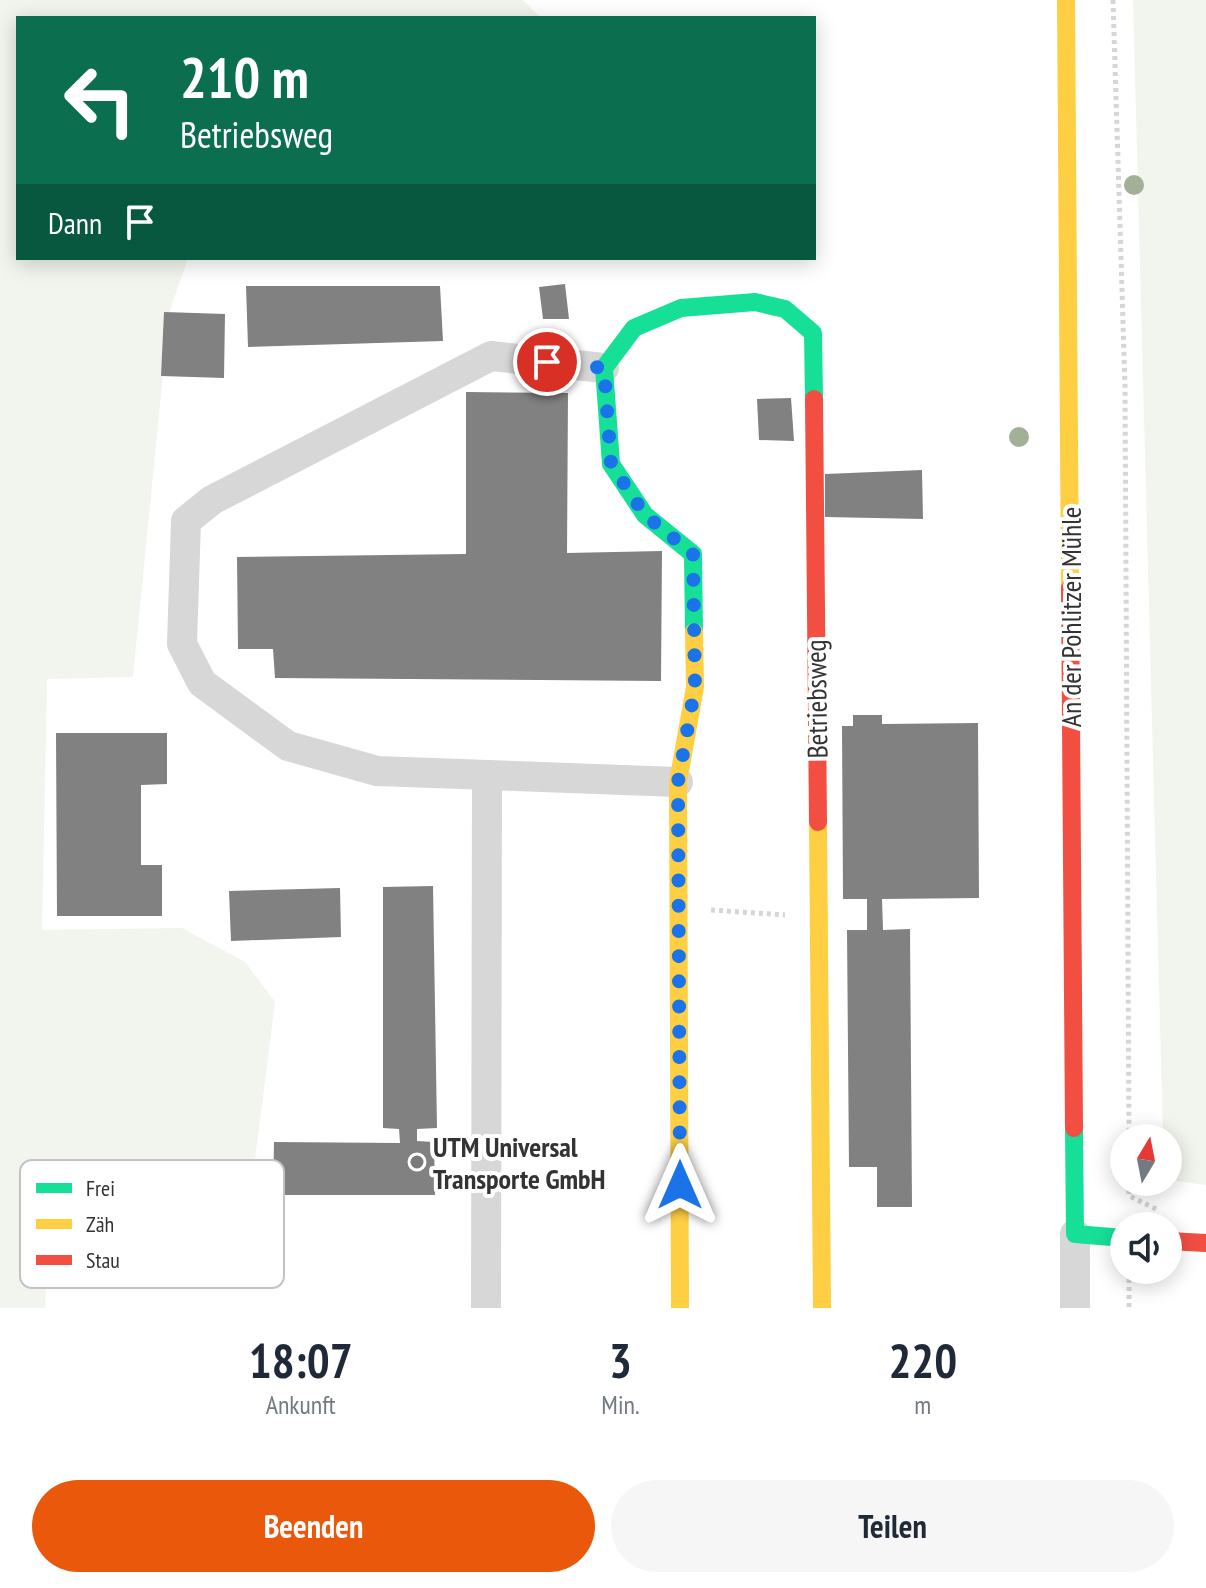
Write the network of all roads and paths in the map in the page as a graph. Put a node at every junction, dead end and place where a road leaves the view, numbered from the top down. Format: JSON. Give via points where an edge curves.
{"nodes":[{"id":1,"x":1066,"y":0,"type":"edge"},
{"id":2,"x":1113,"y":0,"type":"edge"},
{"id":3,"x":604,"y":368,"type":"junction"},
{"id":4,"x":487,"y":778,"type":"junction"},
{"id":5,"x":678,"y":782,"type":"junction"},
{"id":6,"x":680,"y":909,"type":"junction"},
{"id":7,"x":818,"y":917,"type":"junction"},
{"id":8,"x":1129,"y":1124,"type":"edge"},
{"id":9,"x":1075,"y":1234,"type":"junction"},
{"id":10,"x":1110,"y":1237,"type":"edge"},
{"id":11,"x":1182,"y":1242,"type":"edge"},
{"id":12,"x":1206,"y":1243,"type":"edge"},
{"id":13,"x":1129,"y":1284,"type":"edge"},
{"id":14,"x":486,"y":1308,"type":"edge"},
{"id":15,"x":680,"y":1308,"type":"edge"},
{"id":16,"x":822,"y":1308,"type":"edge"},
{"id":17,"x":1075,"y":1308,"type":"edge"},
{"id":18,"x":1129,"y":1308,"type":"edge"}],
"edges":[{"from":1,"to":9,"type":"street","name":"An der Pohlitzer Mühle"},
{"from":2,"to":8,"type":"path","via":[[1125,386]]},
{"from":3,"to":4,"type":"street","via":[[491,356],[212,500],[186,521],[182,644],[202,683],[288,746],[377,771]]},
{"from":3,"to":5,"type":"street","via":[[611,464],[645,515],[693,554],[695,687]]},
{"from":3,"to":7,"type":"street","name":"Betriebsweg","via":[[634,328],[681,308],[755,302],[785,309],[813,333]]},
{"from":4,"to":5,"type":"street"},
{"from":4,"to":14,"type":"street"},
{"from":5,"to":6,"type":"street"},
{"from":6,"to":7,"type":"path"},
{"from":6,"to":15,"type":"street"},
{"from":7,"to":16,"type":"street","name":"Betriebsweg"},
{"from":9,"to":10,"type":"street"},
{"from":9,"to":17,"type":"street","name":"An der Pohlitzer Mühle"},
{"from":11,"to":12,"type":"street"},
{"from":13,"to":18,"type":"path"}]}
